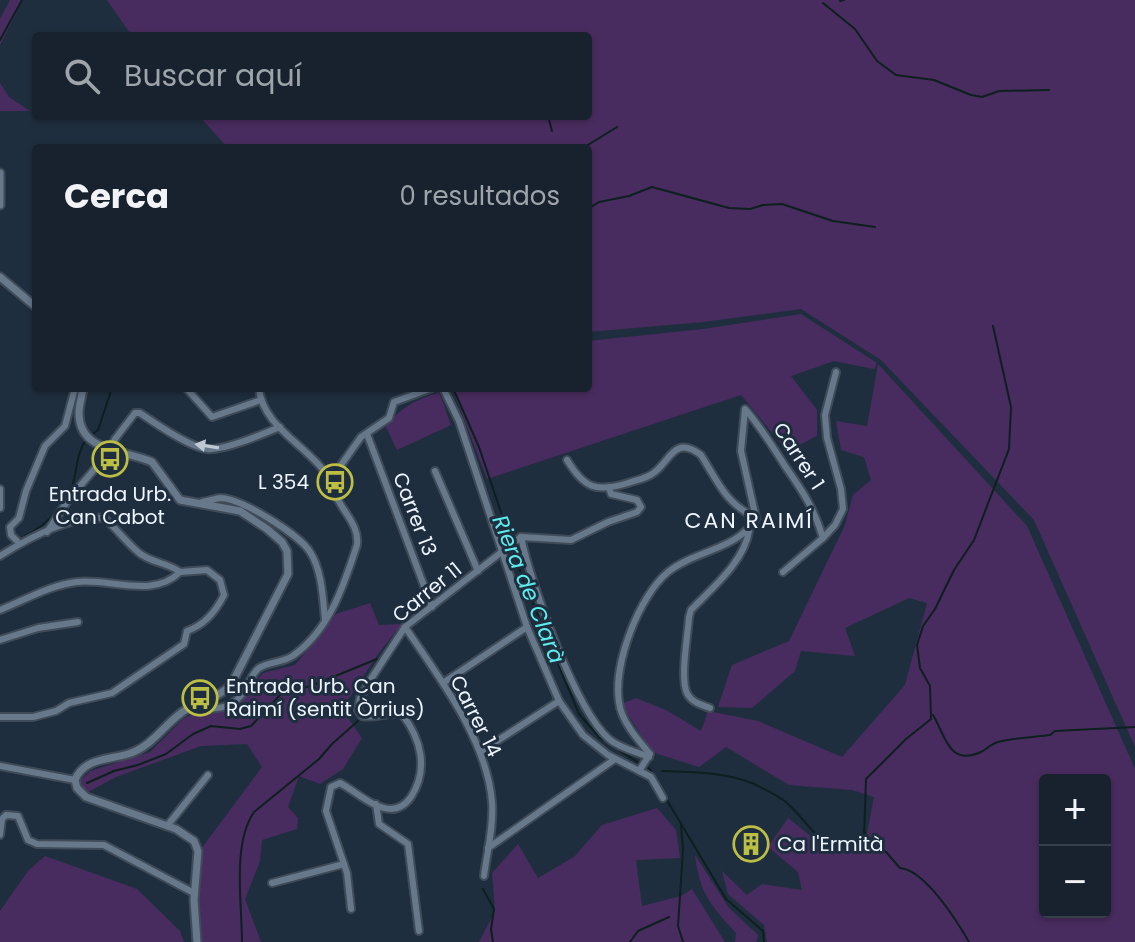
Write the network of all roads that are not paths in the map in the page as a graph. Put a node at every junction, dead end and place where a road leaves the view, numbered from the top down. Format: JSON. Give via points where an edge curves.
{"nodes":[{"id":1,"x":0,"y":173,"type":"edge"},
{"id":2,"x":0,"y":205,"type":"edge"},
{"id":3,"x":0,"y":277,"type":"edge"},
{"id":4,"x":32,"y":304,"type":"edge"},
{"id":5,"x":836,"y":372,"type":"dead end"},
{"id":6,"x":74,"y":392,"type":"edge"},
{"id":7,"x":82,"y":392,"type":"edge"},
{"id":8,"x":190,"y":392,"type":"edge"},
{"id":9,"x":260,"y":392,"type":"edge"},
{"id":10,"x":421,"y":392,"type":"edge"},
{"id":11,"x":445,"y":392,"type":"edge"},
{"id":12,"x":261,"y":400,"type":"junction"},
{"id":13,"x":280,"y":427,"type":"junction"},
{"id":14,"x":367,"y":434,"type":"junction"},
{"id":15,"x":110,"y":451,"type":"junction"},
{"id":16,"x":567,"y":460,"type":"dead end"},
{"id":17,"x":435,"y":471,"type":"dead end"},
{"id":18,"x":329,"y":482,"type":"junction"},
{"id":19,"x":609,"y":487,"type":"junction"},
{"id":20,"x":0,"y":489,"type":"edge"},
{"id":21,"x":194,"y":504,"type":"junction"},
{"id":22,"x":0,"y":508,"type":"edge"},
{"id":23,"x":756,"y":518,"type":"junction"},
{"id":24,"x":749,"y":531,"type":"junction"},
{"id":25,"x":47,"y":532,"type":"junction"},
{"id":26,"x":521,"y":537,"type":"junction"},
{"id":27,"x":823,"y":538,"type":"junction"},
{"id":28,"x":20,"y":544,"type":"junction"},
{"id":29,"x":502,"y":553,"type":"junction"},
{"id":30,"x":0,"y":556,"type":"edge"},
{"id":31,"x":478,"y":571,"type":"junction"},
{"id":32,"x":180,"y":572,"type":"junction"},
{"id":33,"x":783,"y":572,"type":"dead end"},
{"id":34,"x":432,"y":607,"type":"junction"},
{"id":35,"x":0,"y":610,"type":"edge"},
{"id":36,"x":325,"y":620,"type":"junction"},
{"id":37,"x":78,"y":622,"type":"dead end"},
{"id":38,"x":405,"y":627,"type":"junction"},
{"id":39,"x":527,"y":627,"type":"junction"},
{"id":40,"x":0,"y":640,"type":"edge"},
{"id":41,"x":443,"y":683,"type":"junction"},
{"id":42,"x":559,"y":701,"type":"junction"},
{"id":43,"x":194,"y":706,"type":"junction"},
{"id":44,"x":710,"y":708,"type":"dead end"},
{"id":45,"x":0,"y":717,"type":"edge"},
{"id":46,"x":480,"y":752,"type":"junction"},
{"id":47,"x":649,"y":757,"type":"junction"},
{"id":48,"x":615,"y":759,"type":"junction"},
{"id":49,"x":0,"y":766,"type":"edge"},
{"id":50,"x":639,"y":771,"type":"junction"},
{"id":51,"x":208,"y":775,"type":"dead end"},
{"id":52,"x":75,"y":780,"type":"junction"},
{"id":53,"x":663,"y":798,"type":"dead end"},
{"id":54,"x":376,"y":804,"type":"junction"},
{"id":55,"x":167,"y":826,"type":"junction"},
{"id":56,"x":0,"y":835,"type":"edge"},
{"id":57,"x":488,"y":848,"type":"junction"},
{"id":58,"x":344,"y":864,"type":"junction"},
{"id":59,"x":484,"y":876,"type":"dead end"},
{"id":60,"x":272,"y":883,"type":"dead end"},
{"id":61,"x":194,"y":893,"type":"junction"},
{"id":62,"x":351,"y":909,"type":"dead end"},
{"id":63,"x":419,"y":931,"type":"dead end"},
{"id":64,"x":197,"y":942,"type":"edge"}],
"edges":[{"from":1,"to":2,"type":"street"},
{"from":3,"to":4,"type":"street"},
{"from":5,"to":27,"type":"street","name":"Carrer 1","via":[[825,415],[843,509]]},
{"from":6,"to":28,"type":"street","via":[[65,426],[45,446],[19,518],[10,527]]},
{"from":7,"to":15,"type":"street","via":[[79,414],[84,432]]},
{"from":8,"to":12,"type":"street","via":[[212,417]]},
{"from":9,"to":12,"type":"street"},
{"from":10,"to":14,"type":"street","via":[[394,402],[389,418]]},
{"from":11,"to":29,"type":"street"},
{"from":12,"to":13,"type":"street"},
{"from":13,"to":15,"type":"street","one_way":true,"via":[[206,449],[135,413]]},
{"from":13,"to":18,"type":"street"},
{"from":14,"to":18,"type":"street"},
{"from":14,"to":34,"type":"street","name":"Carrer 13"},
{"from":15,"to":21,"type":"street","via":[[152,462],[175,496]]},
{"from":15,"to":25,"type":"street"},
{"from":16,"to":19,"type":"street","via":[[586,483]]},
{"from":17,"to":31,"type":"street"},
{"from":18,"to":36,"type":"street","via":[[358,536],[338,602]]},
{"from":19,"to":23,"type":"street","via":[[648,477],[682,447],[701,455],[729,500]]},
{"from":19,"to":26,"type":"street","via":[[611,494],[637,500],[641,507],[571,540]]},
{"from":20,"to":22,"type":"street"},
{"from":21,"to":36,"type":"street","via":[[220,498],[248,506],[303,544],[316,566]]},
{"from":21,"to":43,"type":"street","via":[[232,508],[250,517],[282,542],[289,567],[235,680],[221,694]]},
{"from":23,"to":24,"type":"street"},
{"from":23,"to":27,"type":"street","name":"Carrer 1","via":[[741,451],[745,409],[800,484]]},
{"from":24,"to":44,"type":"street","via":[[727,573],[689,617],[684,682],[695,703]]},
{"from":24,"to":47,"type":"street","via":[[670,570],[638,612],[621,668],[619,704]]},
{"from":25,"to":28,"type":"street"},
{"from":25,"to":32,"type":"street","via":[[87,517],[104,518],[138,553]]},
{"from":26,"to":29,"type":"street","name":"Carrer 11"},
{"from":26,"to":47,"type":"street","via":[[528,570],[591,720],[612,742]]},
{"from":27,"to":33,"type":"street","name":"Carrer 1"},
{"from":28,"to":30,"type":"street"},
{"from":29,"to":31,"type":"street","name":"Carrer 11"},
{"from":29,"to":39,"type":"street"},
{"from":31,"to":34,"type":"street","name":"Carrer 11"},
{"from":32,"to":35,"type":"street","via":[[170,582],[154,586],[77,582]]},
{"from":32,"to":45,"type":"street","via":[[207,570],[220,580],[224,595],[217,611],[187,631],[184,644],[112,693],[33,717]]},
{"from":34,"to":38,"type":"street","name":"Carrer 11"},
{"from":36,"to":43,"type":"street","via":[[294,656],[258,668],[235,703],[223,708]]},
{"from":37,"to":40,"type":"street"},
{"from":38,"to":41,"type":"street","name":"Carrer 14"},
{"from":38,"to":54,"type":"street","name":"Carrer 11","via":[[360,698],[358,710],[368,717],[402,714],[423,764],[408,802],[392,810]]},
{"from":39,"to":41,"type":"street"},
{"from":39,"to":42,"type":"street"},
{"from":41,"to":46,"type":"street","name":"Carrer 14"},
{"from":42,"to":46,"type":"street"},
{"from":42,"to":48,"type":"street","via":[[583,735]]},
{"from":43,"to":52,"type":"street","via":[[136,751],[91,763]]},
{"from":46,"to":57,"type":"street","name":"Carrer 14","via":[[492,805]]},
{"from":47,"to":50,"type":"street"},
{"from":48,"to":50,"type":"street"},
{"from":48,"to":57,"type":"street"},
{"from":49,"to":52,"type":"street"},
{"from":50,"to":53,"type":"street","via":[[651,777]]},
{"from":51,"to":55,"type":"street"},
{"from":52,"to":55,"type":"street","via":[[79,792],[92,800]]},
{"from":54,"to":58,"type":"street","via":[[340,783],[331,787],[326,811]]},
{"from":54,"to":63,"type":"street","via":[[379,824],[408,844]]},
{"from":55,"to":61,"type":"street","via":[[185,833],[197,846]]},
{"from":56,"to":61,"type":"street","via":[[2,819],[12,814],[18,816],[28,840],[37,844],[104,845]]},
{"from":57,"to":59,"type":"street","name":"Carrer 14"},
{"from":58,"to":60,"type":"street"},
{"from":58,"to":62,"type":"street"},
{"from":61,"to":64,"type":"street"}]}
